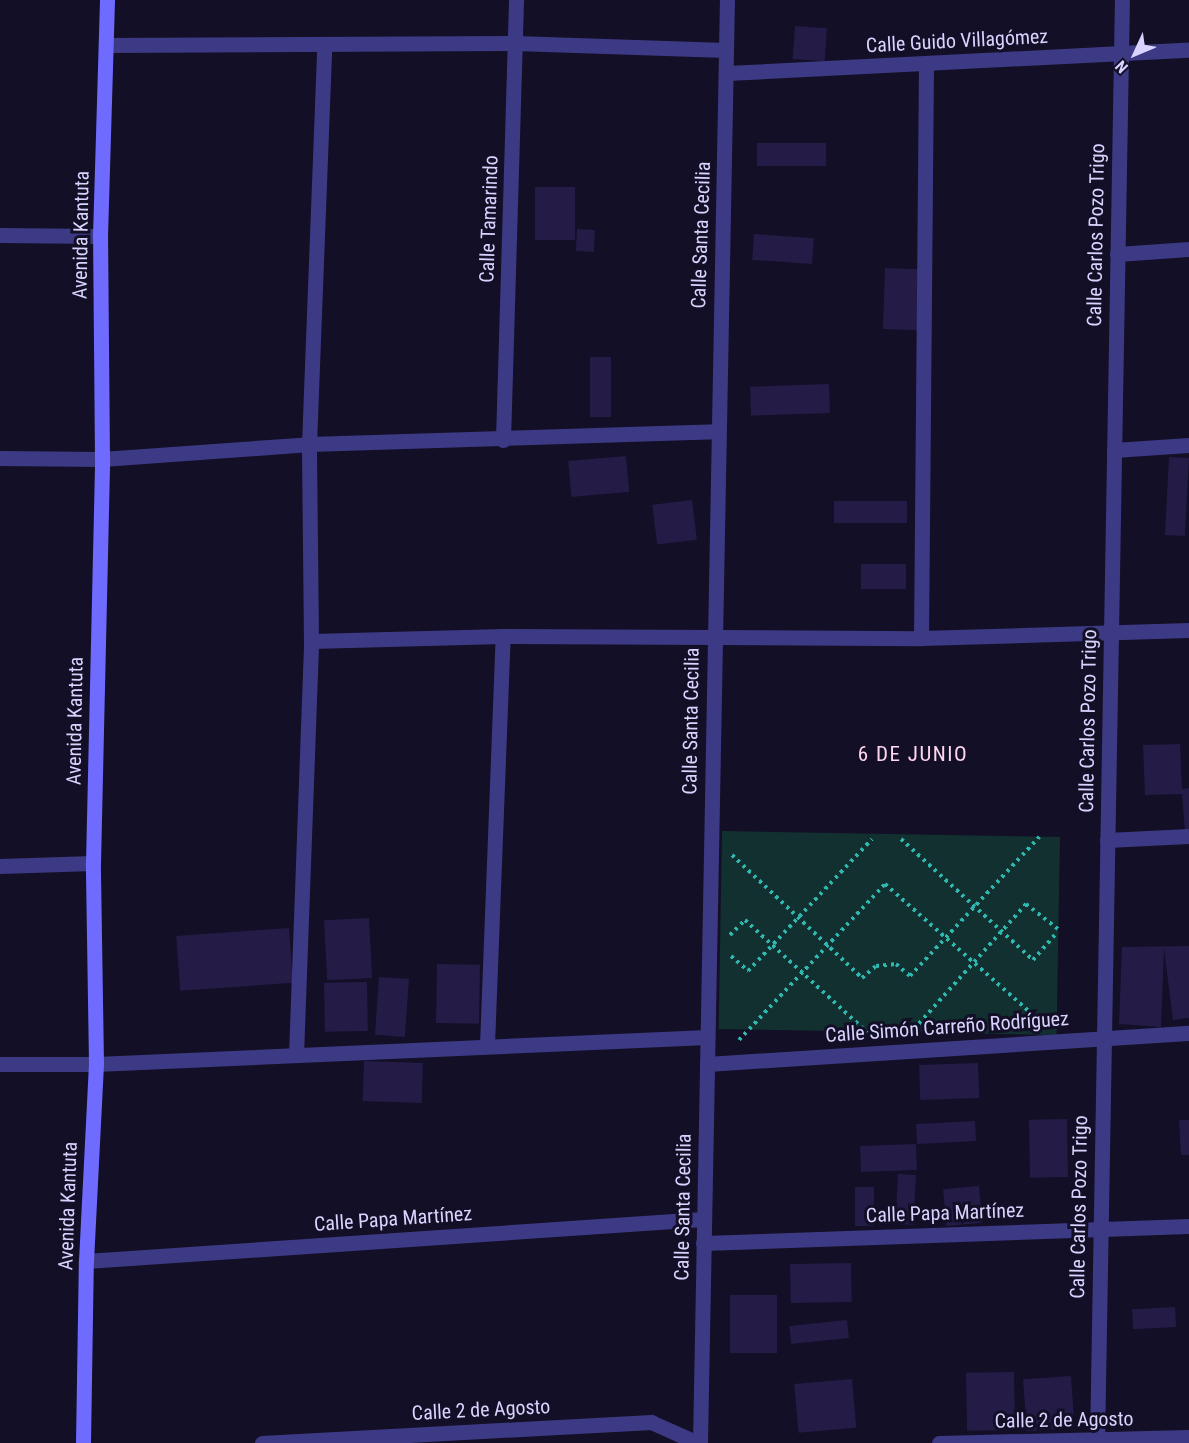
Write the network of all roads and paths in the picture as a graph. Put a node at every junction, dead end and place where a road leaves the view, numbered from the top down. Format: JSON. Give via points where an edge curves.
{"nodes":[{"id":1,"x":107,"y":0,"type":"edge"},
{"id":2,"x":516,"y":0,"type":"edge"},
{"id":3,"x":727,"y":0,"type":"edge"},
{"id":4,"x":1122,"y":0,"type":"edge"},
{"id":5,"x":515,"y":43,"type":"junction"},
{"id":6,"x":107,"y":45,"type":"junction"},
{"id":7,"x":324,"y":45,"type":"junction"},
{"id":8,"x":1189,"y":50,"type":"edge"},
{"id":9,"x":726,"y":51,"type":"junction"},
{"id":10,"x":1121,"y":52,"type":"junction"},
{"id":11,"x":926,"y":65,"type":"junction"},
{"id":12,"x":727,"y":73,"type":"junction"},
{"id":13,"x":0,"y":235,"type":"edge"},
{"id":14,"x":100,"y":236,"type":"junction"},
{"id":15,"x":1189,"y":249,"type":"edge"},
{"id":16,"x":1117,"y":254,"type":"junction"},
{"id":17,"x":716,"y":431,"type":"junction"},
{"id":18,"x":502,"y":440,"type":"junction"},
{"id":19,"x":309,"y":444,"type":"junction"},
{"id":20,"x":1189,"y":445,"type":"edge"},
{"id":21,"x":1114,"y":450,"type":"junction"},
{"id":22,"x":0,"y":458,"type":"edge"},
{"id":23,"x":102,"y":459,"type":"junction"},
{"id":24,"x":1189,"y":630,"type":"edge"},
{"id":25,"x":1111,"y":632,"type":"junction"},
{"id":26,"x":503,"y":636,"type":"junction"},
{"id":27,"x":713,"y":638,"type":"junction"},
{"id":28,"x":921,"y":638,"type":"junction"},
{"id":29,"x":311,"y":641,"type":"junction"},
{"id":30,"x":1189,"y":836,"type":"edge"},
{"id":31,"x":1039,"y":837,"type":"dead end"},
{"id":32,"x":872,"y":839,"type":"dead end"},
{"id":33,"x":901,"y":839,"type":"dead end"},
{"id":34,"x":1107,"y":840,"type":"junction"},
{"id":35,"x":722,"y":847,"type":"dead end"},
{"id":36,"x":93,"y":863,"type":"junction"},
{"id":37,"x":0,"y":866,"type":"edge"},
{"id":38,"x":976,"y":906,"type":"junction"},
{"id":39,"x":800,"y":917,"type":"junction"},
{"id":40,"x":1002,"y":931,"type":"junction"},
{"id":41,"x":946,"y":938,"type":"junction"},
{"id":42,"x":723,"y":941,"type":"dead end"},
{"id":43,"x":772,"y":945,"type":"junction"},
{"id":44,"x":827,"y":946,"type":"junction"},
{"id":45,"x":723,"y":950,"type":"dead end"},
{"id":46,"x":975,"y":963,"type":"junction"},
{"id":47,"x":802,"y":974,"type":"junction"},
{"id":48,"x":1048,"y":1028,"type":"dead end"},
{"id":49,"x":1189,"y":1033,"type":"edge"},
{"id":50,"x":707,"y":1036,"type":"junction"},
{"id":51,"x":1103,"y":1037,"type":"junction"},
{"id":52,"x":906,"y":1038,"type":"dead end"},
{"id":53,"x":875,"y":1039,"type":"dead end"},
{"id":54,"x":737,"y":1042,"type":"dead end"},
{"id":55,"x":487,"y":1046,"type":"junction"},
{"id":56,"x":296,"y":1055,"type":"junction"},
{"id":57,"x":0,"y":1064,"type":"edge"},
{"id":58,"x":96,"y":1064,"type":"junction"},
{"id":59,"x":707,"y":1064,"type":"junction"},
{"id":60,"x":703,"y":1219,"type":"junction"},
{"id":61,"x":1189,"y":1226,"type":"edge"},
{"id":62,"x":1100,"y":1229,"type":"junction"},
{"id":63,"x":703,"y":1243,"type":"junction"},
{"id":64,"x":86,"y":1261,"type":"junction"},
{"id":65,"x":1189,"y":1437,"type":"edge"},
{"id":66,"x":1096,"y":1442,"type":"edge"},
{"id":67,"x":83,"y":1443,"type":"edge"},
{"id":68,"x":262,"y":1443,"type":"edge"},
{"id":69,"x":699,"y":1443,"type":"edge"},
{"id":70,"x":939,"y":1443,"type":"edge"}],
"edges":[{"from":1,"to":6,"type":"street","name":"Avenida Kantuta"},
{"from":2,"to":5,"type":"street","name":"Calle Tamarindo"},
{"from":3,"to":9,"type":"street","name":"Calle Santa Cecilia"},
{"from":4,"to":10,"type":"street","name":"Calle Carlos Pozo Trigo"},
{"from":5,"to":7,"type":"street"},
{"from":5,"to":9,"type":"street"},
{"from":5,"to":18,"type":"street","name":"Calle Tamarindo"},
{"from":6,"to":7,"type":"street"},
{"from":6,"to":14,"type":"street","name":"Avenida Kantuta"},
{"from":7,"to":19,"type":"street"},
{"from":8,"to":10,"type":"street","name":"Calle Guido Villagómez"},
{"from":9,"to":12,"type":"street","name":"Calle Santa Cecilia"},
{"from":10,"to":11,"type":"street","name":"Calle Guido Villagómez"},
{"from":10,"to":16,"type":"street","name":"Calle Carlos Pozo Trigo"},
{"from":11,"to":12,"type":"street","name":"Calle Guido Villagómez"},
{"from":11,"to":28,"type":"street"},
{"from":12,"to":17,"type":"street","name":"Calle Santa Cecilia"},
{"from":13,"to":14,"type":"street"},
{"from":14,"to":23,"type":"street","name":"Avenida Kantuta"},
{"from":15,"to":16,"type":"street"},
{"from":16,"to":21,"type":"street","name":"Calle Carlos Pozo Trigo"},
{"from":17,"to":18,"type":"street"},
{"from":17,"to":27,"type":"street","name":"Calle Santa Cecilia"},
{"from":18,"to":19,"type":"street"},
{"from":19,"to":23,"type":"street"},
{"from":19,"to":29,"type":"street"},
{"from":20,"to":21,"type":"street"},
{"from":21,"to":25,"type":"street","name":"Calle Carlos Pozo Trigo"},
{"from":22,"to":23,"type":"street"},
{"from":23,"to":36,"type":"street","name":"Avenida Kantuta"},
{"from":24,"to":25,"type":"street"},
{"from":25,"to":28,"type":"street"},
{"from":25,"to":34,"type":"street","name":"Calle Carlos Pozo Trigo"},
{"from":26,"to":27,"type":"street"},
{"from":26,"to":29,"type":"street"},
{"from":26,"to":55,"type":"street"},
{"from":27,"to":28,"type":"street"},
{"from":27,"to":50,"type":"street","name":"Calle Santa Cecilia"},
{"from":29,"to":56,"type":"street"},
{"from":30,"to":34,"type":"street"},
{"from":31,"to":38,"type":"path"},
{"from":32,"to":39,"type":"path"},
{"from":33,"to":38,"type":"path"},
{"from":34,"to":51,"type":"street","name":"Calle Carlos Pozo Trigo"},
{"from":35,"to":39,"type":"path"},
{"from":36,"to":37,"type":"street"},
{"from":36,"to":58,"type":"street","name":"Avenida Kantuta"},
{"from":38,"to":40,"type":"path"},
{"from":38,"to":41,"type":"path"},
{"from":39,"to":43,"type":"path"},
{"from":39,"to":44,"type":"path"},
{"from":40,"to":40,"type":"path","via":[[1033,960],[1057,931],[1026,904]]},
{"from":40,"to":46,"type":"path"},
{"from":41,"to":44,"type":"path","via":[[910,976],[896,964],[876,966],[862,978]]},
{"from":41,"to":44,"type":"path","via":[[885,884]]},
{"from":41,"to":46,"type":"path"},
{"from":42,"to":43,"type":"path","via":[[745,920]]},
{"from":43,"to":45,"type":"path","via":[[748,971]]},
{"from":43,"to":47,"type":"path"},
{"from":44,"to":47,"type":"path"},
{"from":46,"to":48,"type":"path"},
{"from":46,"to":52,"type":"path"},
{"from":47,"to":53,"type":"path"},
{"from":47,"to":54,"type":"path"},
{"from":49,"to":51,"type":"street","name":"Calle Simón Carreño Rodríguez"},
{"from":50,"to":55,"type":"street"},
{"from":50,"to":59,"type":"street","name":"Calle Santa Cecilia"},
{"from":51,"to":59,"type":"street","name":"Calle Simón Carreño Rodríguez"},
{"from":51,"to":62,"type":"street","name":"Calle Carlos Pozo Trigo"},
{"from":55,"to":56,"type":"street"},
{"from":56,"to":58,"type":"street"},
{"from":57,"to":58,"type":"street"},
{"from":58,"to":64,"type":"street","name":"Avenida Kantuta"},
{"from":59,"to":60,"type":"street","name":"Calle Santa Cecilia"},
{"from":60,"to":63,"type":"street","name":"Calle Santa Cecilia"},
{"from":60,"to":64,"type":"street","name":"Calle Papa Martínez"},
{"from":61,"to":62,"type":"street","name":"Calle Papa Martínez"},
{"from":62,"to":63,"type":"street","name":"Calle Papa Martínez"},
{"from":62,"to":66,"type":"street","name":"Calle Carlos Pozo Trigo"},
{"from":63,"to":69,"type":"street","name":"Calle Santa Cecilia"},
{"from":64,"to":67,"type":"street","name":"Avenida Kantuta"},
{"from":65,"to":66,"type":"street","name":"Calle 2 de Agosto"},
{"from":66,"to":70,"type":"street","name":"Calle 2 de Agosto"},
{"from":68,"to":69,"type":"street","name":"Calle 2 de Agosto","via":[[651,1422]]}]}
